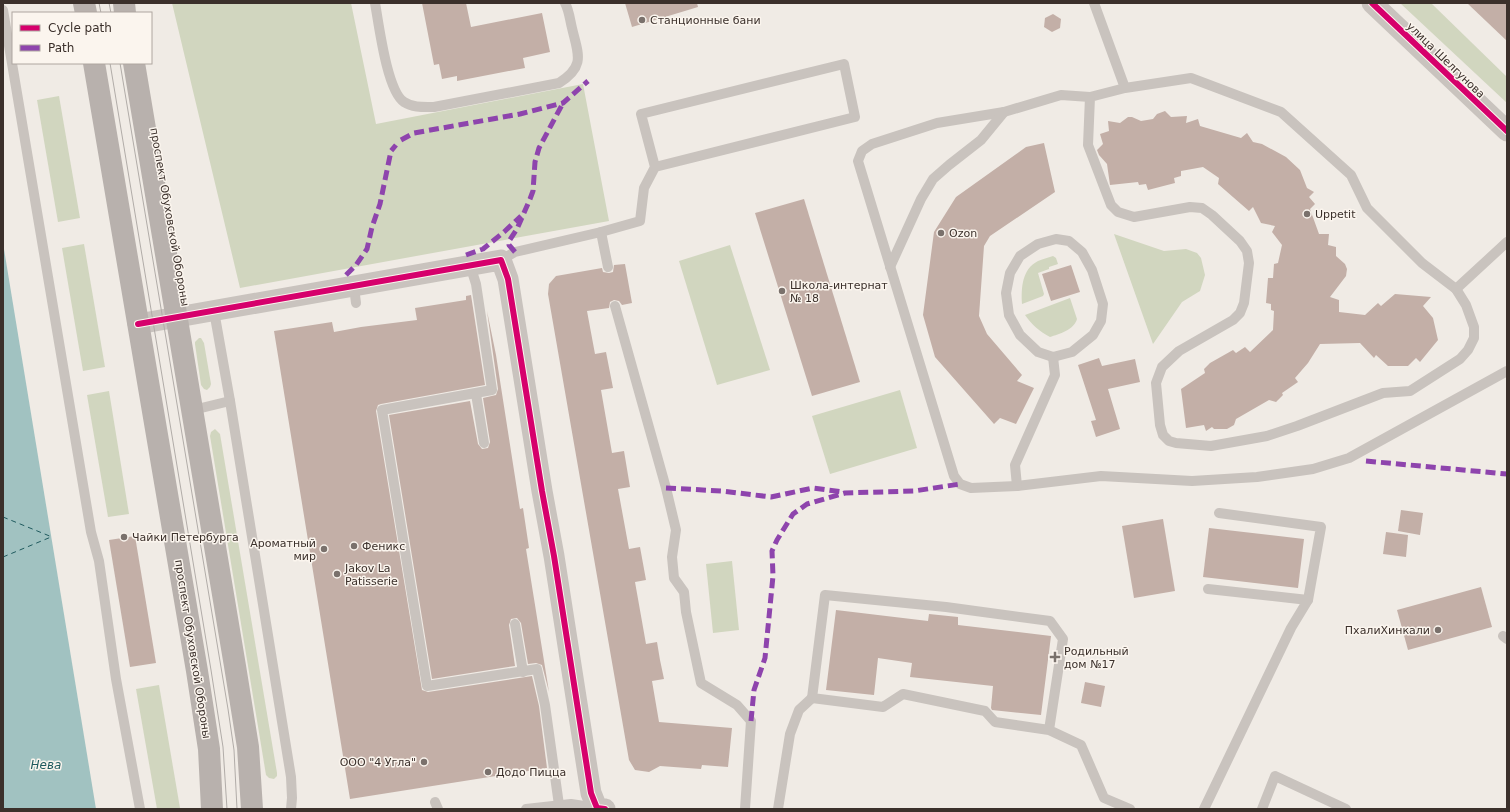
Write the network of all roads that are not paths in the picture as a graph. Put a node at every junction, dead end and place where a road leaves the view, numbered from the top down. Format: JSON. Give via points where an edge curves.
{"nodes":[{"id":1,"x":375,"y":3,"type":"edge"},
{"id":2,"x":565,"y":3,"type":"edge"},
{"id":3,"x":1094,"y":3,"type":"edge"},
{"id":4,"x":1372,"y":3,"type":"edge"},
{"id":5,"x":3,"y":10,"type":"edge"},
{"id":6,"x":12,"y":63,"type":"edge"},
{"id":7,"x":12,"y":64,"type":"edge"},
{"id":8,"x":94,"y":64,"type":"edge"},
{"id":9,"x":134,"y":64,"type":"edge"},
{"id":10,"x":1125,"y":88,"type":"junction"},
{"id":11,"x":1090,"y":97,"type":"junction"},
{"id":12,"x":1004,"y":112,"type":"junction"},
{"id":13,"x":1507,"y":131,"type":"edge"},
{"id":14,"x":655,"y":167,"type":"junction"},
{"id":15,"x":601,"y":232,"type":"junction"},
{"id":16,"x":1507,"y":242,"type":"edge"},
{"id":17,"x":501,"y":260,"type":"junction"},
{"id":18,"x":470,"y":265,"type":"junction"},
{"id":19,"x":608,"y":266,"type":"dead end"},
{"id":20,"x":890,"y":267,"type":"junction"},
{"id":21,"x":1456,"y":289,"type":"junction"},
{"id":22,"x":616,"y":306,"type":"dead end"},
{"id":23,"x":214,"y":311,"type":"junction"},
{"id":24,"x":177,"y":318,"type":"junction"},
{"id":25,"x":138,"y":324,"type":"junction"},
{"id":26,"x":1053,"y":357,"type":"junction"},
{"id":27,"x":1507,"y":371,"type":"edge"},
{"id":28,"x":476,"y":394,"type":"junction"},
{"id":29,"x":230,"y":401,"type":"junction"},
{"id":30,"x":193,"y":410,"type":"junction"},
{"id":31,"x":484,"y":443,"type":"dead end"},
{"id":32,"x":1017,"y":486,"type":"junction"},
{"id":33,"x":1219,"y":513,"type":"dead end"},
{"id":34,"x":1208,"y":589,"type":"dead end"},
{"id":35,"x":1308,"y":600,"type":"junction"},
{"id":36,"x":515,"y":624,"type":"dead end"},
{"id":37,"x":523,"y":672,"type":"junction"},
{"id":38,"x":812,"y":698,"type":"junction"},
{"id":39,"x":1050,"y":730,"type":"junction"},
{"id":40,"x":559,"y":805,"type":"junction"},
{"id":41,"x":601,"y":808,"type":"edge"},
{"id":42,"x":140,"y":809,"type":"edge"},
{"id":43,"x":212,"y":809,"type":"edge"},
{"id":44,"x":252,"y":809,"type":"edge"},
{"id":45,"x":291,"y":809,"type":"edge"},
{"id":46,"x":526,"y":809,"type":"edge"},
{"id":47,"x":745,"y":809,"type":"edge"},
{"id":48,"x":778,"y":809,"type":"edge"},
{"id":49,"x":1130,"y":809,"type":"edge"},
{"id":50,"x":1204,"y":809,"type":"edge"},
{"id":51,"x":1262,"y":809,"type":"edge"},
{"id":52,"x":1346,"y":809,"type":"edge"}],
"edges":[{"from":1,"to":2,"type":"lane","via":[[390,80],[395,92],[404,102],[417,107],[434,107],[559,83],[569,76],[579,56]]},
{"from":3,"to":10,"type":"lane"},
{"from":4,"to":13,"type":"street","name":"улица Шелгунова"},
{"from":5,"to":6,"type":"lane"},
{"from":7,"to":42,"type":"lane"},
{"from":8,"to":25,"type":"main road","name":"проспект Обуховской Обороны"},
{"from":9,"to":24,"type":"main road","name":"проспект Обуховской Обороны"},
{"from":10,"to":11,"type":"lane"},
{"from":10,"to":21,"type":"lane","via":[[1191,78],[1281,112],[1351,175],[1367,208],[1422,263]]},
{"from":11,"to":12,"type":"lane","via":[[1061,95]]},
{"from":11,"to":21,"type":"lane","via":[[1088,146],[1107,197],[1118,212],[1134,217],[1190,207],[1202,208],[1240,241],[1247,251],[1249,263],[1244,303],[1240,313],[1233,320],[1179,351],[1162,366],[1156,383],[1162,435],[1169,441],[1211,446],[1267,436],[1383,393],[1410,391],[1460,359],[1474,338],[1474,327],[1466,305]]},
{"from":12,"to":20,"type":"lane","via":[[980,140],[934,179],[920,199]]},
{"from":12,"to":20,"type":"lane","via":[[937,123],[872,144],[862,150],[858,161]]},
{"from":14,"to":14,"type":"lane","via":[[641,114],[844,64],[855,116]]},
{"from":14,"to":15,"type":"lane","via":[[644,188],[640,221]]},
{"from":15,"to":17,"type":"lane","via":[[514,252]]},
{"from":15,"to":19,"type":"lane"},
{"from":16,"to":21,"type":"lane"},
{"from":17,"to":18,"type":"street"},
{"from":17,"to":41,"type":"street","via":[[508,279],[590,793]]},
{"from":18,"to":23,"type":"street","via":[[355,295]]},
{"from":18,"to":28,"type":"lane","via":[[476,284],[492,390]]},
{"from":20,"to":32,"type":"lane","via":[[954,476],[960,484],[971,488]]},
{"from":22,"to":47,"type":"lane","via":[[673,516],[676,530],[672,557],[674,578],[684,592],[701,683],[737,705],[751,721]]},
{"from":23,"to":24,"type":"street"},
{"from":23,"to":29,"type":"lane"},
{"from":24,"to":25,"type":"street"},
{"from":24,"to":30,"type":"main road","name":"проспект Обуховской Обороны"},
{"from":25,"to":43,"type":"main road","name":"проспект Обуховской Обороны","via":[[208,742]]},
{"from":26,"to":26,"type":"lane","via":[[1072,352],[1093,335],[1101,321],[1103,304],[1092,270],[1082,252],[1068,241],[1056,238],[1038,244],[1020,256],[1010,273],[1006,293],[1009,315],[1020,335],[1038,352]]},
{"from":26,"to":32,"type":"lane","via":[[1055,376],[1015,465]]},
{"from":27,"to":32,"type":"lane","via":[[1349,458],[1313,469],[1257,477],[1192,481],[1101,476]]},
{"from":28,"to":31,"type":"lane"},
{"from":28,"to":37,"type":"lane","via":[[382,410],[417,632],[427,686]]},
{"from":29,"to":30,"type":"lane"},
{"from":29,"to":45,"type":"lane","via":[[291,777]]},
{"from":30,"to":44,"type":"main road","name":"проспект Обуховской Обороны","via":[[247,740]]},
{"from":33,"to":35,"type":"lane","via":[[1321,527]]},
{"from":34,"to":35,"type":"lane"},
{"from":35,"to":50,"type":"lane","via":[[1291,628]]},
{"from":36,"to":37,"type":"lane"},
{"from":37,"to":40,"type":"lane","via":[[537,669],[545,705]]},
{"from":38,"to":39,"type":"lane","via":[[883,707],[903,694],[985,711],[995,722]]},
{"from":38,"to":39,"type":"lane","via":[[825,595],[946,606],[1050,621],[1063,639]]},
{"from":38,"to":48,"type":"lane","via":[[799,710],[790,734]]},
{"from":39,"to":49,"type":"lane","via":[[1081,745],[1104,798]]},
{"from":40,"to":41,"type":"lane"},
{"from":40,"to":46,"type":"lane"},
{"from":51,"to":52,"type":"lane","via":[[1275,776]]}]}
